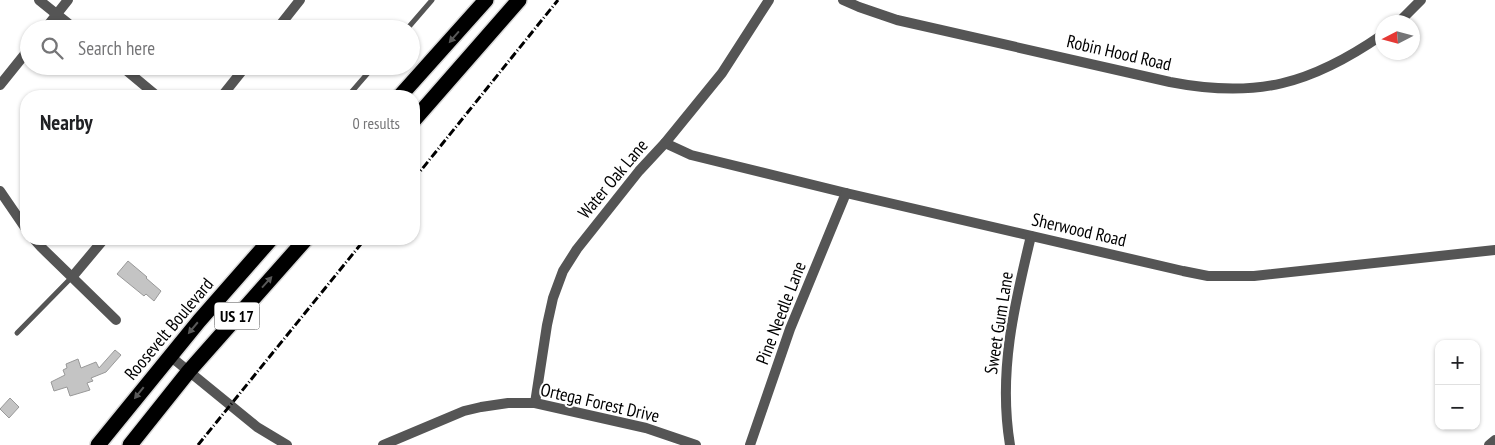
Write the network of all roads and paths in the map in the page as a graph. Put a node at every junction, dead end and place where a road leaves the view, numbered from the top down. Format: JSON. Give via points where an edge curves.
{"nodes":[{"id":1,"x":39,"y":0,"type":"edge"},
{"id":2,"x":68,"y":0,"type":"edge"},
{"id":3,"x":300,"y":0,"type":"edge"},
{"id":4,"x":432,"y":0,"type":"edge"},
{"id":5,"x":486,"y":0,"type":"edge"},
{"id":6,"x":519,"y":0,"type":"edge"},
{"id":7,"x":769,"y":0,"type":"edge"},
{"id":8,"x":843,"y":0,"type":"edge"},
{"id":9,"x":1421,"y":0,"type":"edge"},
{"id":10,"x":57,"y":14,"type":"junction"},
{"id":11,"x":1406,"y":15,"type":"edge"},
{"id":12,"x":52,"y":20,"type":"edge"},
{"id":13,"x":64,"y":20,"type":"edge"},
{"id":14,"x":284,"y":20,"type":"edge"},
{"id":15,"x":415,"y":20,"type":"edge"},
{"id":16,"x":1375,"y":40,"type":"edge"},
{"id":17,"x":20,"y":60,"type":"edge"},
{"id":18,"x":420,"y":74,"type":"edge"},
{"id":19,"x":132,"y":75,"type":"edge"},
{"id":20,"x":239,"y":75,"type":"edge"},
{"id":21,"x":366,"y":75,"type":"edge"},
{"id":22,"x":419,"y":75,"type":"edge"},
{"id":23,"x":0,"y":85,"type":"edge"},
{"id":24,"x":150,"y":90,"type":"edge"},
{"id":25,"x":227,"y":90,"type":"edge"},
{"id":26,"x":353,"y":90,"type":"edge"},
{"id":27,"x":405,"y":90,"type":"edge"},
{"id":28,"x":420,"y":113,"type":"edge"},
{"id":29,"x":665,"y":143,"type":"junction"},
{"id":30,"x":0,"y":191,"type":"edge"},
{"id":31,"x":846,"y":193,"type":"junction"},
{"id":32,"x":20,"y":220,"type":"edge"},
{"id":33,"x":1031,"y":236,"type":"junction"},
{"id":34,"x":39,"y":245,"type":"edge"},
{"id":35,"x":99,"y":245,"type":"edge"},
{"id":36,"x":266,"y":245,"type":"edge"},
{"id":37,"x":301,"y":245,"type":"edge"},
{"id":38,"x":1495,"y":250,"type":"edge"},
{"id":39,"x":73,"y":276,"type":"junction"},
{"id":40,"x":116,"y":320,"type":"dead end"},
{"id":41,"x":17,"y":334,"type":"dead end"},
{"id":42,"x":170,"y":356,"type":"junction"},
{"id":43,"x":189,"y":371,"type":"junction"},
{"id":44,"x":535,"y":403,"type":"junction"},
{"id":45,"x":1495,"y":440,"type":"edge"},
{"id":46,"x":98,"y":445,"type":"edge"},
{"id":47,"x":130,"y":445,"type":"edge"},
{"id":48,"x":287,"y":445,"type":"edge"},
{"id":49,"x":382,"y":445,"type":"edge"},
{"id":50,"x":696,"y":445,"type":"edge"},
{"id":51,"x":750,"y":445,"type":"edge"},
{"id":52,"x":1010,"y":445,"type":"edge"},
{"id":53,"x":1489,"y":445,"type":"edge"}],
"edges":[{"from":1,"to":10,"type":"street"},
{"from":2,"to":10,"type":"street"},
{"from":3,"to":14,"type":"street"},
{"from":4,"to":15,"type":"lane"},
{"from":5,"to":18,"type":"highway","one_way":true},
{"from":6,"to":28,"type":"highway"},
{"from":7,"to":29,"type":"street","name":"Water Oak Lane","via":[[722,73]]},
{"from":8,"to":16,"type":"street","name":"Robin Hood Road","via":[[897,20],[1170,82],[1220,89],[1264,87],[1313,74]]},
{"from":9,"to":11,"type":"street"},
{"from":10,"to":12,"type":"street"},
{"from":10,"to":13,"type":"street"},
{"from":17,"to":23,"type":"street"},
{"from":19,"to":24,"type":"street"},
{"from":20,"to":25,"type":"street"},
{"from":21,"to":26,"type":"lane"},
{"from":22,"to":27,"type":"highway","one_way":true},
{"from":29,"to":31,"type":"street","name":"Sherwood Road","via":[[692,155]]},
{"from":29,"to":44,"type":"street","name":"Water Oak Lane","via":[[639,171],[563,271],[547,325]]},
{"from":30,"to":32,"type":"street"},
{"from":31,"to":33,"type":"street","name":"Sherwood Road"},
{"from":31,"to":51,"type":"street","name":"Pine Needle Lane","via":[[790,329]]},
{"from":33,"to":38,"type":"street","name":"Sherwood Road","via":[[1183,271],[1231,277]]},
{"from":33,"to":52,"type":"street","name":"Sweet Gum Lane","via":[[1008,348],[1006,395]]},
{"from":34,"to":39,"type":"street"},
{"from":35,"to":39,"type":"street"},
{"from":36,"to":42,"type":"highway","name":"Roosevelt Boulevard","number":"US 17","one_way":true},
{"from":43,"to":37,"type":"highway","number":"US 17","one_way":true},
{"from":39,"to":40,"type":"street"},
{"from":39,"to":41,"type":"lane"},
{"from":42,"to":43,"type":"street"},
{"from":42,"to":46,"type":"highway","name":"Roosevelt Boulevard","number":"US 17","one_way":true},
{"from":43,"to":47,"type":"highway","number":"US 17"},
{"from":43,"to":48,"type":"street","via":[[257,427]]},
{"from":44,"to":49,"type":"street","name":"Ortega Forest Drive","via":[[508,403],[464,411]]},
{"from":44,"to":50,"type":"street","name":"Ortega Forest Drive","via":[[646,428]]},
{"from":45,"to":53,"type":"street"}]}
